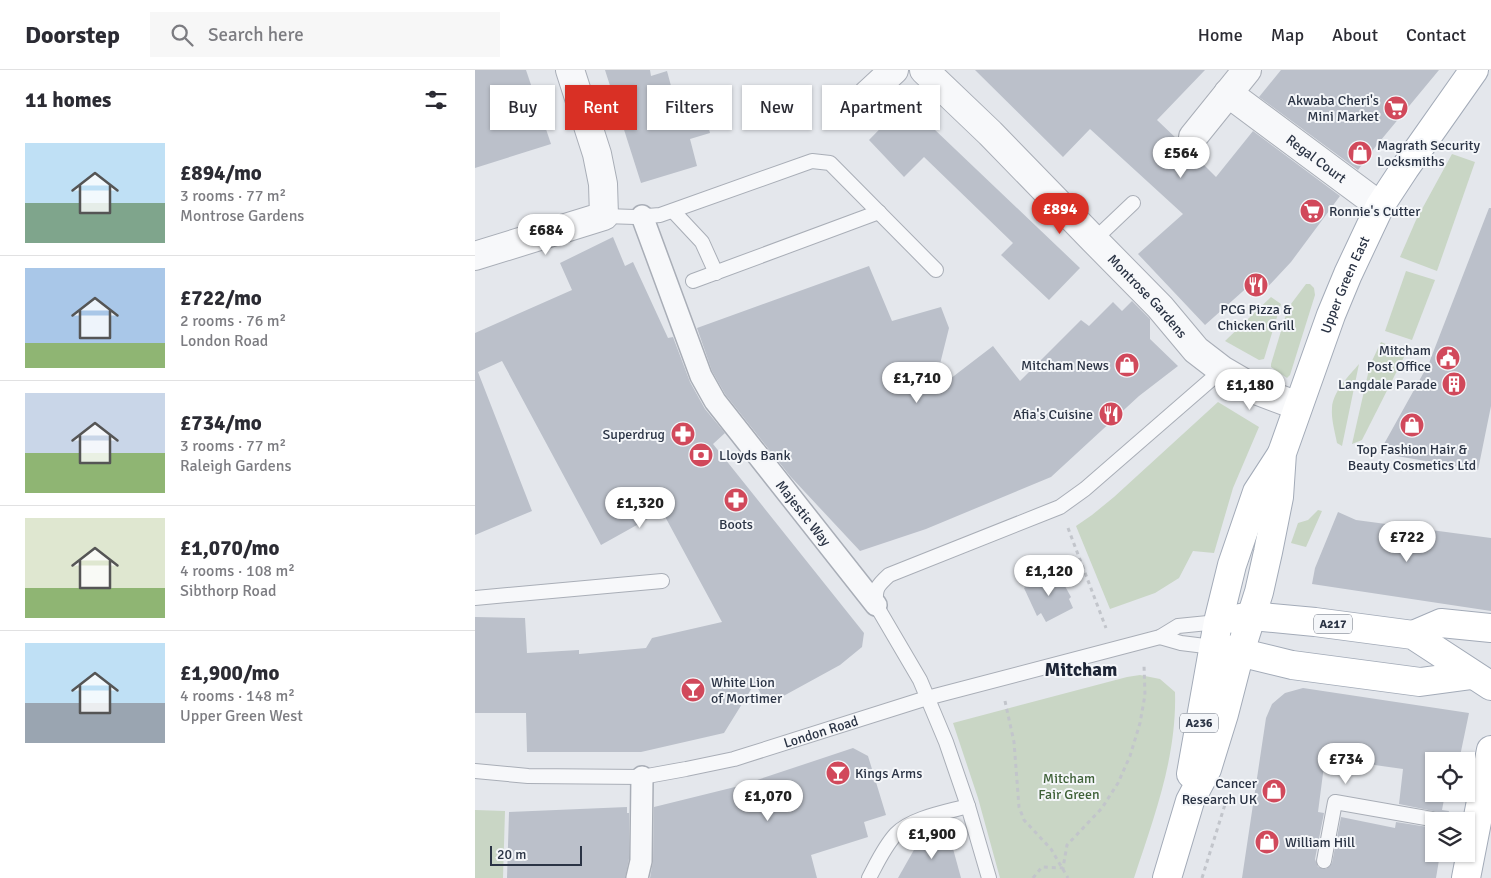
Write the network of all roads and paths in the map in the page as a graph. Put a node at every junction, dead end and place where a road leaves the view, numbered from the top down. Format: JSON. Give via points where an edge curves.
{"nodes":[{"id":1,"x":570,"y":70,"type":"edge"},
{"id":2,"x":893,"y":70,"type":"edge"},
{"id":3,"x":925,"y":70,"type":"edge"},
{"id":4,"x":1247,"y":70,"type":"edge"},
{"id":5,"x":1474,"y":70,"type":"edge"},
{"id":6,"x":877,"y":85,"type":"edge"},
{"id":7,"x":1228,"y":93,"type":"junction"},
{"id":8,"x":1193,"y":137,"type":"dead end"},
{"id":9,"x":1133,"y":203,"type":"dead end"},
{"id":10,"x":1380,"y":206,"type":"junction"},
{"id":11,"x":673,"y":211,"type":"junction"},
{"id":12,"x":879,"y":212,"type":"junction"},
{"id":13,"x":604,"y":216,"type":"junction"},
{"id":14,"x":642,"y":216,"type":"junction"},
{"id":15,"x":1095,"y":240,"type":"junction"},
{"id":16,"x":475,"y":256,"type":"edge"},
{"id":17,"x":936,"y":270,"type":"dead end"},
{"id":18,"x":716,"y":273,"type":"junction"},
{"id":19,"x":693,"y":282,"type":"dead end"},
{"id":20,"x":1222,"y":370,"type":"junction"},
{"id":21,"x":1298,"y":406,"type":"junction"},
{"id":22,"x":1282,"y":453,"type":"junction"},
{"id":23,"x":1059,"y":506,"type":"junction"},
{"id":24,"x":661,"y":581,"type":"dead end"},
{"id":25,"x":475,"y":598,"type":"edge"},
{"id":26,"x":876,"y":605,"type":"junction"},
{"id":27,"x":1252,"y":616,"type":"junction"},
{"id":28,"x":1491,"y":628,"type":"edge"},
{"id":29,"x":1216,"y":634,"type":"junction"},
{"id":30,"x":1413,"y":635,"type":"junction"},
{"id":31,"x":1160,"y":637,"type":"junction"},
{"id":32,"x":1144,"y":641,"type":"junction"},
{"id":33,"x":1114,"y":649,"type":"junction"},
{"id":34,"x":1240,"y":652,"type":"junction"},
{"id":35,"x":1001,"y":678,"type":"junction"},
{"id":36,"x":1482,"y":681,"type":"edge"},
{"id":37,"x":927,"y":698,"type":"junction"},
{"id":38,"x":1491,"y":750,"type":"edge"},
{"id":39,"x":475,"y":771,"type":"edge"},
{"id":40,"x":642,"y":777,"type":"junction"},
{"id":41,"x":1190,"y":801,"type":"junction"},
{"id":42,"x":968,"y":806,"type":"junction"},
{"id":43,"x":1475,"y":812,"type":"edge"},
{"id":44,"x":1425,"y":818,"type":"edge"},
{"id":45,"x":1324,"y":861,"type":"dead end"},
{"id":46,"x":1468,"y":862,"type":"edge"},
{"id":47,"x":1063,"y":868,"type":"junction"},
{"id":48,"x":637,"y":878,"type":"edge"},
{"id":49,"x":869,"y":878,"type":"edge"},
{"id":50,"x":989,"y":878,"type":"edge"},
{"id":51,"x":1033,"y":878,"type":"edge"},
{"id":52,"x":1068,"y":878,"type":"edge"},
{"id":53,"x":1167,"y":878,"type":"edge"},
{"id":54,"x":1466,"y":878,"type":"edge"}],
"edges":[{"from":1,"to":13,"type":"street","via":[[597,154],[603,184]]},
{"from":2,"to":6,"type":"street"},
{"from":3,"to":15,"type":"street","name":"Montrose Gardens"},
{"from":4,"to":7,"type":"street"},
{"from":5,"to":10,"type":"main road","name":"Upper Green East","number":"A236"},
{"from":7,"to":8,"type":"street"},
{"from":7,"to":10,"type":"street","name":"Regal Court"},
{"from":9,"to":15,"type":"lane"},
{"from":10,"to":21,"type":"main road","name":"Upper Green East","number":"A236","via":[[1331,315]]},
{"from":11,"to":12,"type":"lane","via":[[812,160],[830,163]]},
{"from":11,"to":14,"type":"lane"},
{"from":11,"to":18,"type":"lane","via":[[702,242]]},
{"from":12,"to":17,"type":"lane"},
{"from":12,"to":18,"type":"lane"},
{"from":13,"to":14,"type":"lane"},
{"from":13,"to":16,"type":"street"},
{"from":14,"to":26,"type":"street","name":"Majestic Way","via":[[701,376],[715,401]]},
{"from":15,"to":20,"type":"street","name":"Montrose Gardens","via":[[1196,350]]},
{"from":18,"to":19,"type":"lane"},
{"from":20,"to":21,"type":"street","via":[[1258,391]]},
{"from":20,"to":23,"type":"lane","via":[[1085,489]]},
{"from":21,"to":22,"type":"main road","name":"Upper Green East","number":"A236"},
{"from":22,"to":27,"type":"main road","name":"Upper Green East","number":"A236","via":[[1279,497],[1269,552]]},
{"from":22,"to":29,"type":"main road","name":"Upper Green East","number":"A236","via":[[1257,492],[1232,564]]},
{"from":23,"to":26,"type":"lane","via":[[889,575],[875,592]]},
{"from":23,"to":33,"type":"path"},
{"from":24,"to":25,"type":"lane"},
{"from":26,"to":37,"type":"lane","name":"Majestic Way","via":[[920,680]]},
{"from":27,"to":29,"type":"main road","name":"London Road"},
{"from":27,"to":30,"type":"main road","name":"London Road","number":"A217"},
{"from":27,"to":34,"type":"main road","name":"Upper Green East"},
{"from":28,"to":30,"type":"main road","via":[[1441,623]]},
{"from":29,"to":31,"type":"lane","name":"London Road","via":[[1181,643]]},
{"from":29,"to":31,"type":"lane","name":"London Road","via":[[1178,626]]},
{"from":29,"to":34,"type":"main road"},
{"from":29,"to":41,"type":"main road","number":"A236","via":[[1192,766]]},
{"from":30,"to":36,"type":"main road","name":"London Road","number":"A217"},
{"from":31,"to":32,"type":"lane","name":"London Road"},
{"from":32,"to":33,"type":"lane","name":"London Road"},
{"from":32,"to":47,"type":"path","via":[[1145,696],[1129,756],[1102,808],[1067,845]]},
{"from":33,"to":35,"type":"lane","name":"London Road"},
{"from":34,"to":36,"type":"main road","via":[[1291,664],[1420,682]]},
{"from":34,"to":41,"type":"main road","number":"A236","via":[[1207,769]]},
{"from":35,"to":37,"type":"lane","name":"London Road"},
{"from":35,"to":47,"type":"path","via":[[1013,742],[1019,807],[1024,820],[1051,849]]},
{"from":37,"to":40,"type":"lane","name":"London Road","via":[[734,759]]},
{"from":37,"to":42,"type":"lane","name":"Majestic Way"},
{"from":38,"to":43,"type":"main road"},
{"from":39,"to":40,"type":"lane","name":"London Road","via":[[528,776]]},
{"from":40,"to":48,"type":"street","via":[[641,861]]},
{"from":41,"to":53,"type":"main road","number":"A236"},
{"from":42,"to":49,"type":"lane","via":[[911,823],[897,833]]},
{"from":42,"to":50,"type":"lane","name":"Majestic Way"},
{"from":44,"to":45,"type":"lane","via":[[1335,802]]},
{"from":46,"to":54,"type":"main road"},
{"from":47,"to":51,"type":"path","via":[[1042,867]]},
{"from":47,"to":52,"type":"path"}]}
